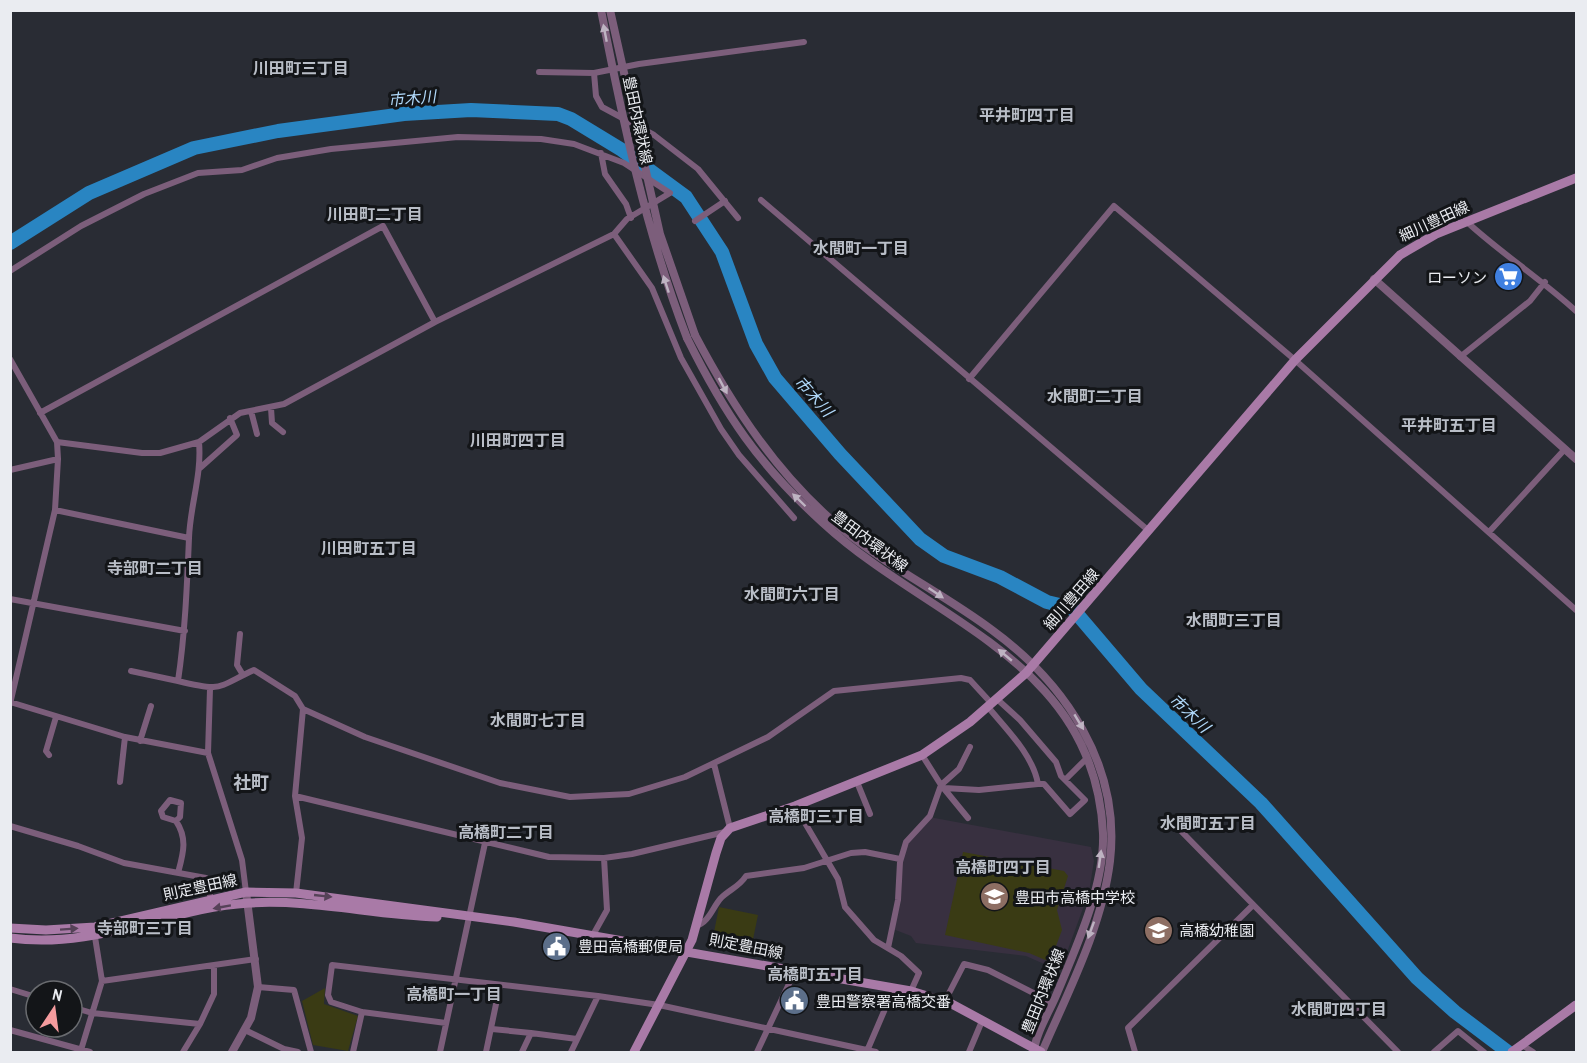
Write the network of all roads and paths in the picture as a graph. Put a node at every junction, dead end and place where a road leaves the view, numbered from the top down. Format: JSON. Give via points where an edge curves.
{"nodes":[{"id":1,"x":601,"y":10,"type":"edge"},
{"id":2,"x":610,"y":10,"type":"edge"},
{"id":3,"x":804,"y":42,"type":"dead end"},
{"id":4,"x":539,"y":72,"type":"dead end"},
{"id":5,"x":594,"y":73,"type":"junction"},
{"id":6,"x":601,"y":153,"type":"junction"},
{"id":7,"x":1576,"y":178,"type":"edge"},
{"id":8,"x":761,"y":200,"type":"dead end"},
{"id":9,"x":725,"y":201,"type":"junction"},
{"id":10,"x":631,"y":218,"type":"junction"},
{"id":11,"x":738,"y":218,"type":"dead end"},
{"id":12,"x":695,"y":220,"type":"dead end"},
{"id":13,"x":1467,"y":222,"type":"junction"},
{"id":14,"x":614,"y":234,"type":"junction"},
{"id":15,"x":10,"y":271,"type":"edge"},
{"id":16,"x":1374,"y":279,"type":"junction"},
{"id":17,"x":1545,"y":282,"type":"junction"},
{"id":18,"x":1576,"y":311,"type":"edge"},
{"id":19,"x":435,"y":322,"type":"junction"},
{"id":20,"x":691,"y":337,"type":"junction"},
{"id":21,"x":1460,"y":357,"type":"junction"},
{"id":22,"x":10,"y":359,"type":"edge"},
{"id":23,"x":1295,"y":360,"type":"junction"},
{"id":24,"x":969,"y":379,"type":"junction"},
{"id":25,"x":271,"y":408,"type":"junction"},
{"id":26,"x":251,"y":411,"type":"junction"},
{"id":27,"x":40,"y":413,"type":"junction"},
{"id":28,"x":230,"y":418,"type":"junction"},
{"id":29,"x":283,"y":432,"type":"dead end"},
{"id":30,"x":257,"y":434,"type":"dead end"},
{"id":31,"x":57,"y":442,"type":"junction"},
{"id":32,"x":199,"y":442,"type":"junction"},
{"id":33,"x":1565,"y":449,"type":"junction"},
{"id":34,"x":58,"y":459,"type":"junction"},
{"id":35,"x":1576,"y":459,"type":"edge"},
{"id":36,"x":200,"y":468,"type":"junction"},
{"id":37,"x":11,"y":470,"type":"edge"},
{"id":38,"x":55,"y":510,"type":"junction"},
{"id":39,"x":794,"y":518,"type":"dead end"},
{"id":40,"x":1149,"y":531,"type":"junction"},
{"id":41,"x":1489,"y":532,"type":"junction"},
{"id":42,"x":189,"y":538,"type":"junction"},
{"id":43,"x":10,"y":599,"type":"edge"},
{"id":44,"x":32,"y":603,"type":"junction"},
{"id":45,"x":1576,"y":610,"type":"edge"},
{"id":46,"x":185,"y":631,"type":"junction"},
{"id":47,"x":240,"y":634,"type":"dead end"},
{"id":48,"x":1033,"y":664,"type":"junction"},
{"id":49,"x":131,"y":671,"type":"dead end"},
{"id":50,"x":1026,"y":673,"type":"junction"},
{"id":51,"x":243,"y":675,"type":"junction"},
{"id":52,"x":178,"y":681,"type":"junction"},
{"id":53,"x":210,"y":689,"type":"junction"},
{"id":54,"x":11,"y":703,"type":"edge"},
{"id":55,"x":992,"y":704,"type":"junction"},
{"id":56,"x":151,"y":706,"type":"dead end"},
{"id":57,"x":303,"y":710,"type":"junction"},
{"id":58,"x":56,"y":717,"type":"junction"},
{"id":59,"x":125,"y":737,"type":"junction"},
{"id":60,"x":140,"y":741,"type":"junction"},
{"id":61,"x":970,"y":747,"type":"dead end"},
{"id":62,"x":208,"y":753,"type":"junction"},
{"id":63,"x":49,"y":754,"type":"dead end"},
{"id":64,"x":922,"y":754,"type":"junction"},
{"id":65,"x":1087,"y":758,"type":"junction"},
{"id":66,"x":714,"y":764,"type":"junction"},
{"id":67,"x":1065,"y":780,"type":"junction"},
{"id":68,"x":120,"y":782,"type":"dead end"},
{"id":69,"x":857,"y":782,"type":"junction"},
{"id":70,"x":1038,"y":784,"type":"junction"},
{"id":71,"x":942,"y":787,"type":"junction"},
{"id":72,"x":295,"y":796,"type":"junction"},
{"id":73,"x":795,"y":806,"type":"junction"},
{"id":74,"x":870,"y":814,"type":"dead end"},
{"id":75,"x":968,"y":818,"type":"dead end"},
{"id":76,"x":176,"y":821,"type":"dead end"},
{"id":77,"x":10,"y":826,"type":"edge"},
{"id":78,"x":728,"y":830,"type":"junction"},
{"id":79,"x":1181,"y":831,"type":"dead end"},
{"id":80,"x":485,"y":843,"type":"junction"},
{"id":81,"x":604,"y":858,"type":"junction"},
{"id":82,"x":827,"y":859,"type":"junction"},
{"id":83,"x":900,"y":859,"type":"junction"},
{"id":84,"x":178,"y":873,"type":"junction"},
{"id":85,"x":246,"y":892,"type":"junction"},
{"id":86,"x":296,"y":893,"type":"junction"},
{"id":87,"x":211,"y":899,"type":"junction"},
{"id":88,"x":247,"y":903,"type":"junction"},
{"id":89,"x":1253,"y":905,"type":"junction"},
{"id":90,"x":469,"y":916,"type":"junction"},
{"id":91,"x":696,"y":926,"type":"junction"},
{"id":92,"x":10,"y":928,"type":"edge"},
{"id":93,"x":592,"y":935,"type":"junction"},
{"id":94,"x":95,"y":937,"type":"junction"},
{"id":95,"x":10,"y":938,"type":"edge"},
{"id":96,"x":888,"y":948,"type":"junction"},
{"id":97,"x":687,"y":950,"type":"junction"},
{"id":98,"x":256,"y":959,"type":"junction"},
{"id":99,"x":214,"y":966,"type":"junction"},
{"id":100,"x":795,"y":971,"type":"junction"},
{"id":101,"x":456,"y":980,"type":"junction"},
{"id":102,"x":102,"y":981,"type":"junction"},
{"id":103,"x":500,"y":985,"type":"junction"},
{"id":104,"x":258,"y":987,"type":"junction"},
{"id":105,"x":894,"y":988,"type":"junction"},
{"id":106,"x":911,"y":991,"type":"junction"},
{"id":107,"x":598,"y":996,"type":"junction"},
{"id":108,"x":945,"y":1001,"type":"junction"},
{"id":109,"x":1053,"y":1003,"type":"junction"},
{"id":110,"x":659,"y":1005,"type":"junction"},
{"id":111,"x":1576,"y":1005,"type":"edge"},
{"id":112,"x":84,"y":1011,"type":"edge"},
{"id":113,"x":362,"y":1012,"type":"junction"},
{"id":114,"x":92,"y":1013,"type":"junction"},
{"id":115,"x":982,"y":1021,"type":"junction"},
{"id":116,"x":446,"y":1023,"type":"junction"},
{"id":117,"x":200,"y":1024,"type":"junction"},
{"id":118,"x":769,"y":1028,"type":"junction"},
{"id":119,"x":492,"y":1029,"type":"junction"},
{"id":120,"x":10,"y":1030,"type":"edge"},
{"id":121,"x":245,"y":1030,"type":"junction"},
{"id":122,"x":531,"y":1033,"type":"junction"},
{"id":123,"x":577,"y":1039,"type":"junction"},
{"id":124,"x":1522,"y":1045,"type":"junction"},
{"id":125,"x":81,"y":1050,"type":"junction"},
{"id":126,"x":283,"y":1051,"type":"edge"},
{"id":127,"x":866,"y":1051,"type":"edge"},
{"id":128,"x":1038,"y":1052,"type":"edge"},
{"id":129,"x":90,"y":1053,"type":"edge"},
{"id":130,"x":183,"y":1053,"type":"edge"},
{"id":131,"x":232,"y":1053,"type":"edge"},
{"id":132,"x":298,"y":1053,"type":"edge"},
{"id":133,"x":312,"y":1053,"type":"edge"},
{"id":134,"x":353,"y":1053,"type":"edge"},
{"id":135,"x":440,"y":1053,"type":"edge"},
{"id":136,"x":486,"y":1053,"type":"edge"},
{"id":137,"x":522,"y":1053,"type":"edge"},
{"id":138,"x":571,"y":1053,"type":"edge"},
{"id":139,"x":634,"y":1053,"type":"edge"},
{"id":140,"x":757,"y":1053,"type":"edge"},
{"id":141,"x":876,"y":1053,"type":"edge"},
{"id":142,"x":969,"y":1053,"type":"edge"},
{"id":143,"x":1135,"y":1053,"type":"edge"},
{"id":144,"x":1398,"y":1053,"type":"edge"},
{"id":145,"x":1434,"y":1053,"type":"edge"},
{"id":146,"x":1484,"y":1053,"type":"edge"},
{"id":147,"x":1512,"y":1053,"type":"edge"},
{"id":148,"x":1533,"y":1053,"type":"edge"}],
"edges":[{"from":20,"to":1,"type":"street","name":"豊田内環状線","one_way":true,"bridge":true,"via":[[669,294],[644,212]]},
{"from":2,"to":20,"type":"street","name":"豊田内環状線","bridge":true,"via":[[660,234]]},
{"from":3,"to":5,"type":"street"},
{"from":4,"to":5,"type":"street"},
{"from":5,"to":9,"type":"street","via":[[596,96],[602,106],[654,135],[689,162]]},
{"from":6,"to":10,"type":"street","via":[[605,174]]},
{"from":6,"to":10,"type":"street","via":[[670,193]]},
{"from":6,"to":15,"type":"street","via":[[541,139],[458,136],[304,153],[242,170],[198,173],[128,201]]},
{"from":7,"to":13,"type":"main road","name":"細川豊田線"},
{"from":8,"to":24,"type":"street"},
{"from":9,"to":11,"type":"street"},
{"from":9,"to":12,"type":"street"},
{"from":10,"to":14,"type":"street"},
{"from":13,"to":16,"type":"main road","name":"細川豊田線","via":[[1413,246]]},
{"from":13,"to":17,"type":"street","via":[[1494,247]]},
{"from":14,"to":19,"type":"street"},
{"from":14,"to":39,"type":"street","via":[[652,288],[681,358],[721,429]]},
{"from":16,"to":21,"type":"street"},
{"from":16,"to":23,"type":"main road","name":"細川豊田線"},
{"from":17,"to":18,"type":"street"},
{"from":17,"to":21,"type":"street","via":[[1530,301]]},
{"from":19,"to":25,"type":"street"},
{"from":19,"to":27,"type":"street","via":[[383,226]]},
{"from":20,"to":48,"type":"street","name":"豊田内環状線","one_way":true,"via":[[784,473],[842,529],[993,630]]},
{"from":50,"to":20,"type":"street","name":"豊田内環状線","one_way":true,"via":[[974,628],[870,561],[824,525],[779,480],[745,441],[722,406]]},
{"from":21,"to":33,"type":"street"},
{"from":22,"to":27,"type":"street"},
{"from":23,"to":24,"type":"street","via":[[1114,206]]},
{"from":23,"to":40,"type":"main road","name":"細川豊田線"},
{"from":23,"to":41,"type":"street"},
{"from":24,"to":40,"type":"street"},
{"from":25,"to":26,"type":"street"},
{"from":25,"to":29,"type":"street","via":[[272,423]]},
{"from":26,"to":28,"type":"street"},
{"from":26,"to":30,"type":"street"},
{"from":27,"to":31,"type":"street"},
{"from":28,"to":32,"type":"street"},
{"from":28,"to":36,"type":"street","via":[[237,435]]},
{"from":31,"to":32,"type":"street","via":[[160,453]]},
{"from":31,"to":34,"type":"street"},
{"from":32,"to":36,"type":"street"},
{"from":33,"to":35,"type":"street"},
{"from":33,"to":41,"type":"street"},
{"from":34,"to":37,"type":"street"},
{"from":34,"to":38,"type":"street"},
{"from":36,"to":42,"type":"street"},
{"from":38,"to":42,"type":"street"},
{"from":38,"to":44,"type":"street"},
{"from":40,"to":48,"type":"main road","name":"細川豊田線"},
{"from":41,"to":45,"type":"street"},
{"from":42,"to":46,"type":"street"},
{"from":43,"to":44,"type":"street"},
{"from":44,"to":46,"type":"street"},
{"from":44,"to":54,"type":"street"},
{"from":46,"to":52,"type":"street"},
{"from":47,"to":51,"type":"street","via":[[237,665]]},
{"from":48,"to":50,"type":"main road","name":"細川豊田線"},
{"from":48,"to":128,"type":"street","name":"豊田内環状線","one_way":true,"via":[[1072,711],[1090,742],[1102,775],[1110,819],[1109,862],[1098,912]]},
{"from":49,"to":52,"type":"street"},
{"from":50,"to":55,"type":"main road","name":"細川豊田線"},
{"from":50,"to":65,"type":"street","name":"豊田内環状線","via":[[1064,715]]},
{"from":51,"to":53,"type":"street","via":[[228,685]]},
{"from":51,"to":57,"type":"street","via":[[254,670],[295,696]]},
{"from":52,"to":53,"type":"street"},
{"from":53,"to":62,"type":"street"},
{"from":54,"to":58,"type":"street"},
{"from":55,"to":64,"type":"main road","name":"細川豊田線"},
{"from":55,"to":66,"type":"street","via":[[970,681],[961,678],[834,690],[768,736]]},
{"from":55,"to":67,"type":"street","via":[[1020,720],[1056,762]]},
{"from":55,"to":70,"type":"street","via":[[1036,771]]},
{"from":56,"to":60,"type":"street"},
{"from":57,"to":66,"type":"street","via":[[365,737],[500,783],[547,794],[630,794]]},
{"from":57,"to":72,"type":"street"},
{"from":58,"to":59,"type":"street"},
{"from":58,"to":63,"type":"street","via":[[46,752]]},
{"from":59,"to":60,"type":"street"},
{"from":59,"to":68,"type":"street"},
{"from":60,"to":62,"type":"street"},
{"from":61,"to":71,"type":"street","via":[[959,769]]},
{"from":62,"to":85,"type":"street","via":[[242,860]]},
{"from":64,"to":69,"type":"main road","name":"細川豊田線"},
{"from":64,"to":71,"type":"street"},
{"from":65,"to":67,"type":"street"},
{"from":109,"to":65,"type":"street","name":"豊田内環状線","one_way":true,"via":[[1089,910],[1101,862],[1101,809]]},
{"from":66,"to":78,"type":"street"},
{"from":67,"to":70,"type":"street","via":[[1085,800],[1070,814],[1044,784]]},
{"from":69,"to":73,"type":"main road","name":"細川豊田線"},
{"from":69,"to":74,"type":"street"},
{"from":70,"to":71,"type":"street","via":[[979,790]]},
{"from":71,"to":75,"type":"street"},
{"from":71,"to":83,"type":"street","via":[[931,814],[909,836]]},
{"from":72,"to":80,"type":"street"},
{"from":72,"to":86,"type":"street","via":[[302,838]]},
{"from":73,"to":78,"type":"main road","name":"細川豊田線"},
{"from":73,"to":82,"type":"street"},
{"from":76,"to":84,"type":"street","via":[[185,844]]},
{"from":77,"to":84,"type":"street","via":[[124,863]]},
{"from":78,"to":81,"type":"street"},
{"from":78,"to":91,"type":"main road","via":[[716,853]]},
{"from":79,"to":89,"type":"street"},
{"from":80,"to":81,"type":"street","via":[[549,857]]},
{"from":80,"to":90,"type":"street"},
{"from":81,"to":93,"type":"street","via":[[607,910]]},
{"from":82,"to":83,"type":"street","via":[[865,852]]},
{"from":82,"to":91,"type":"street","via":[[804,868],[746,876],[740,886],[722,896],[705,923]]},
{"from":82,"to":96,"type":"street","via":[[839,882],[845,907],[874,940]]},
{"from":83,"to":96,"type":"street","via":[[898,900]]},
{"from":84,"to":87,"type":"street","via":[[206,878]]},
{"from":85,"to":86,"type":"main road","name":"則定豊田線"},
{"from":85,"to":87,"type":"main road","name":"則定豊田線"},
{"from":85,"to":88,"type":"street"},
{"from":86,"to":90,"type":"main road","name":"則定豊田線","one_way":true},
{"from":92,"to":87,"type":"main road","name":"則定豊田線","one_way":true,"via":[[94,927]]},
{"from":88,"to":90,"type":"main road","name":"則定豊田線"},
{"from":88,"to":94,"type":"main road","name":"則定豊田線","one_way":true},
{"from":88,"to":98,"type":"street"},
{"from":89,"to":143,"type":"street","via":[[1128,1028]]},
{"from":89,"to":144,"type":"street"},
{"from":90,"to":93,"type":"main road","name":"則定豊田線"},
{"from":90,"to":101,"type":"street"},
{"from":91,"to":97,"type":"main road"},
{"from":93,"to":97,"type":"main road","name":"則定豊田線"},
{"from":94,"to":95,"type":"main road","name":"則定豊田線","via":[[35,941]]},
{"from":94,"to":102,"type":"street"},
{"from":96,"to":106,"type":"street","via":[[919,973]]},
{"from":97,"to":100,"type":"main road","name":"則定豊田線"},
{"from":97,"to":110,"type":"main road"},
{"from":98,"to":99,"type":"street"},
{"from":98,"to":104,"type":"street"},
{"from":99,"to":102,"type":"street"},
{"from":99,"to":117,"type":"street","via":[[214,994]]},
{"from":100,"to":105,"type":"main road","name":"則定豊田線"},
{"from":100,"to":118,"type":"street"},
{"from":101,"to":103,"type":"street"},
{"from":101,"to":113,"type":"street","via":[[332,965],[328,999]]},
{"from":101,"to":116,"type":"street"},
{"from":102,"to":114,"type":"street"},
{"from":103,"to":107,"type":"street"},
{"from":103,"to":119,"type":"street"},
{"from":104,"to":121,"type":"street","via":[[253,1014]]},
{"from":104,"to":133,"type":"street","via":[[294,990]]},
{"from":105,"to":106,"type":"main road","name":"則定豊田線"},
{"from":105,"to":127,"type":"street"},
{"from":106,"to":108,"type":"main road","name":"則定豊田線"},
{"from":107,"to":110,"type":"street"},
{"from":107,"to":123,"type":"street"},
{"from":108,"to":109,"type":"street","via":[[964,964],[988,970]]},
{"from":108,"to":115,"type":"main road","name":"則定豊田線"},
{"from":109,"to":128,"type":"street","name":"豊田内環状線"},
{"from":110,"to":118,"type":"street"},
{"from":110,"to":139,"type":"main road"},
{"from":111,"to":124,"type":"main road"},
{"from":112,"to":114,"type":"street"},
{"from":113,"to":116,"type":"street"},
{"from":113,"to":134,"type":"street"},
{"from":114,"to":117,"type":"street"},
{"from":114,"to":125,"type":"street"},
{"from":115,"to":128,"type":"main road","name":"則定豊田線"},
{"from":115,"to":142,"type":"street"},
{"from":116,"to":135,"type":"street"},
{"from":117,"to":130,"type":"street"},
{"from":118,"to":127,"type":"street"},
{"from":118,"to":140,"type":"street"},
{"from":119,"to":122,"type":"street"},
{"from":119,"to":136,"type":"street"},
{"from":120,"to":125,"type":"street"},
{"from":121,"to":126,"type":"street"},
{"from":121,"to":131,"type":"street"},
{"from":122,"to":123,"type":"street"},
{"from":122,"to":137,"type":"street"},
{"from":123,"to":138,"type":"street"},
{"from":124,"to":147,"type":"main road"},
{"from":124,"to":148,"type":"street"},
{"from":125,"to":129,"type":"street"},
{"from":126,"to":132,"type":"street"},
{"from":127,"to":141,"type":"street"},
{"from":145,"to":146,"type":"street","via":[[1458,1030]]}]}
